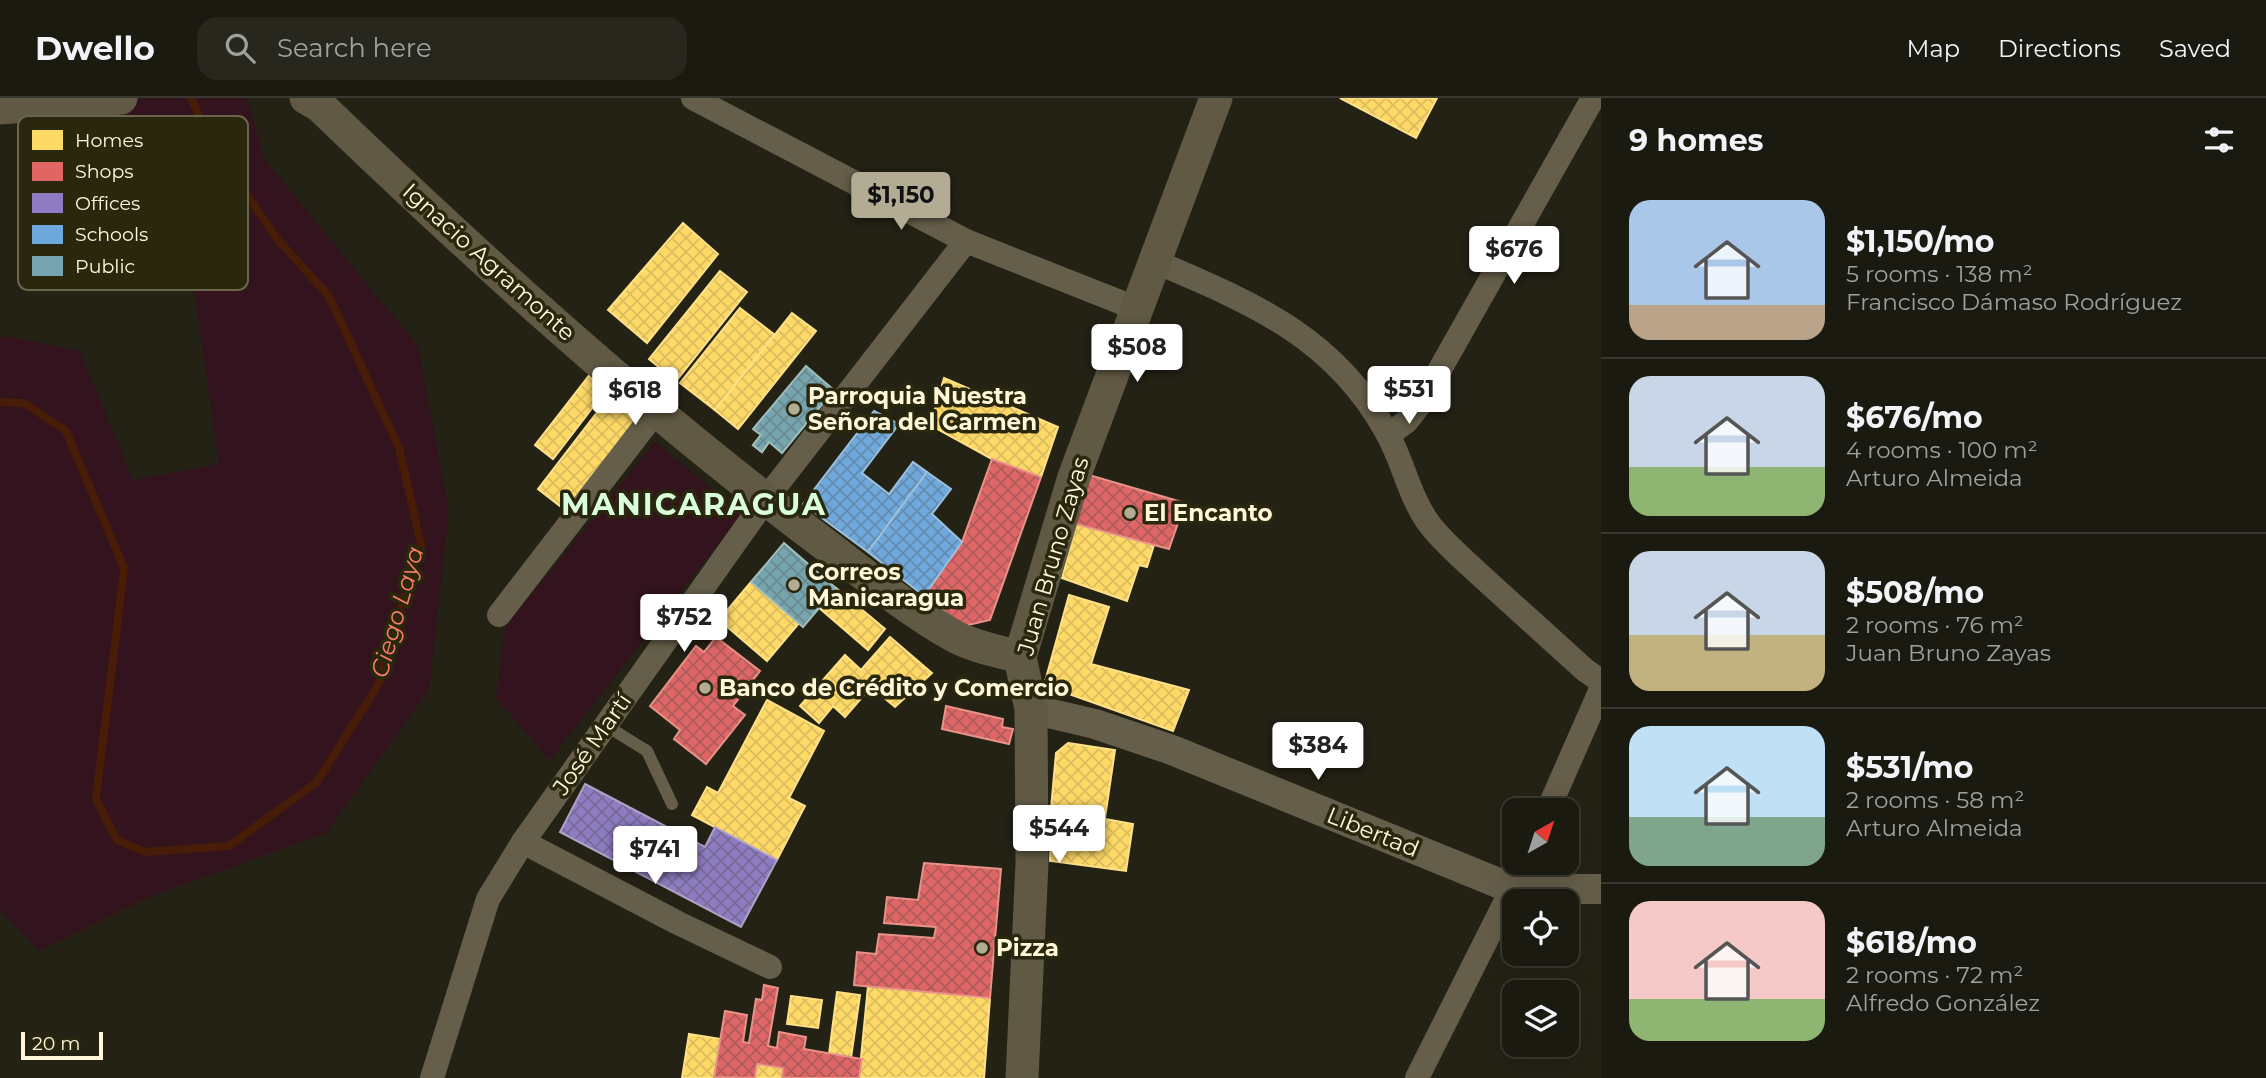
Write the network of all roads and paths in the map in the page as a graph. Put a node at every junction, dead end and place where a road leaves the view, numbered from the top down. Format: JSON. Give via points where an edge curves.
{"nodes":[{"id":1,"x":121,"y":98,"type":"edge"},
{"id":2,"x":306,"y":98,"type":"edge"},
{"id":3,"x":693,"y":98,"type":"edge"},
{"id":4,"x":1216,"y":98,"type":"edge"},
{"id":5,"x":1593,"y":98,"type":"edge"},
{"id":6,"x":0,"y":108,"type":"edge"},
{"id":7,"x":966,"y":241,"type":"junction"},
{"id":8,"x":1153,"y":261,"type":"junction"},
{"id":9,"x":1135,"y":308,"type":"junction"},
{"id":10,"x":657,"y":410,"type":"junction"},
{"id":11,"x":1388,"y":435,"type":"junction"},
{"id":12,"x":766,"y":499,"type":"junction"},
{"id":13,"x":499,"y":615,"type":"dead end"},
{"id":14,"x":1020,"y":657,"type":"junction"},
{"id":15,"x":1601,"y":681,"type":"edge"},
{"id":16,"x":1601,"y":689,"type":"edge"},
{"id":17,"x":1031,"y":709,"type":"junction"},
{"id":18,"x":605,"y":725,"type":"junction"},
{"id":19,"x":1553,"y":798,"type":"edge"},
{"id":20,"x":672,"y":804,"type":"dead end"},
{"id":21,"x":523,"y":842,"type":"junction"},
{"id":22,"x":1519,"y":876,"type":"edge"},
{"id":23,"x":1601,"y":889,"type":"edge"},
{"id":24,"x":770,"y":967,"type":"dead end"},
{"id":25,"x":433,"y":1078,"type":"edge"},
{"id":26,"x":1022,"y":1078,"type":"edge"},
{"id":27,"x":1417,"y":1078,"type":"edge"}],
"edges":[{"from":1,"to":6,"type":"main road"},
{"from":2,"to":10,"type":"main road","name":"Ignacio Agramonte"},
{"from":3,"to":7,"type":"street"},
{"from":4,"to":8,"type":"main road","name":"Juan Bruno Zayas"},
{"from":5,"to":11,"type":"street","via":[[1421,403]]},
{"from":7,"to":9,"type":"street"},
{"from":7,"to":12,"type":"street","name":"José Martí"},
{"from":8,"to":9,"type":"main road","name":"Juan Bruno Zayas"},
{"from":8,"to":11,"type":"street","via":[[1251,303],[1280,321],[1357,386]]},
{"from":9,"to":14,"type":"main road","name":"Juan Bruno Zayas","via":[[1074,477]]},
{"from":10,"to":12,"type":"main road","name":"Ignacio Agramonte"},
{"from":10,"to":13,"type":"street"},
{"from":11,"to":15,"type":"street","via":[[1430,524],[1492,587]]},
{"from":12,"to":14,"type":"main road","name":"Ignacio Agramonte","via":[[954,636]]},
{"from":12,"to":18,"type":"street","name":"José Martí"},
{"from":14,"to":17,"type":"main road","name":"Juan Bruno Zayas"},
{"from":16,"to":19,"type":"street"},
{"from":17,"to":22,"type":"street","name":"Libertad","via":[[1172,750]]},
{"from":17,"to":26,"type":"main road","name":"Juan Bruno Zayas","via":[[1032,863]]},
{"from":18,"to":20,"type":"lane","via":[[648,751]]},
{"from":18,"to":21,"type":"street","name":"José Martí"},
{"from":21,"to":24,"type":"street"},
{"from":21,"to":25,"type":"street","name":"José Martí","via":[[488,899]]},
{"from":22,"to":23,"type":"street","name":"Libertad"},
{"from":22,"to":27,"type":"street"}]}
